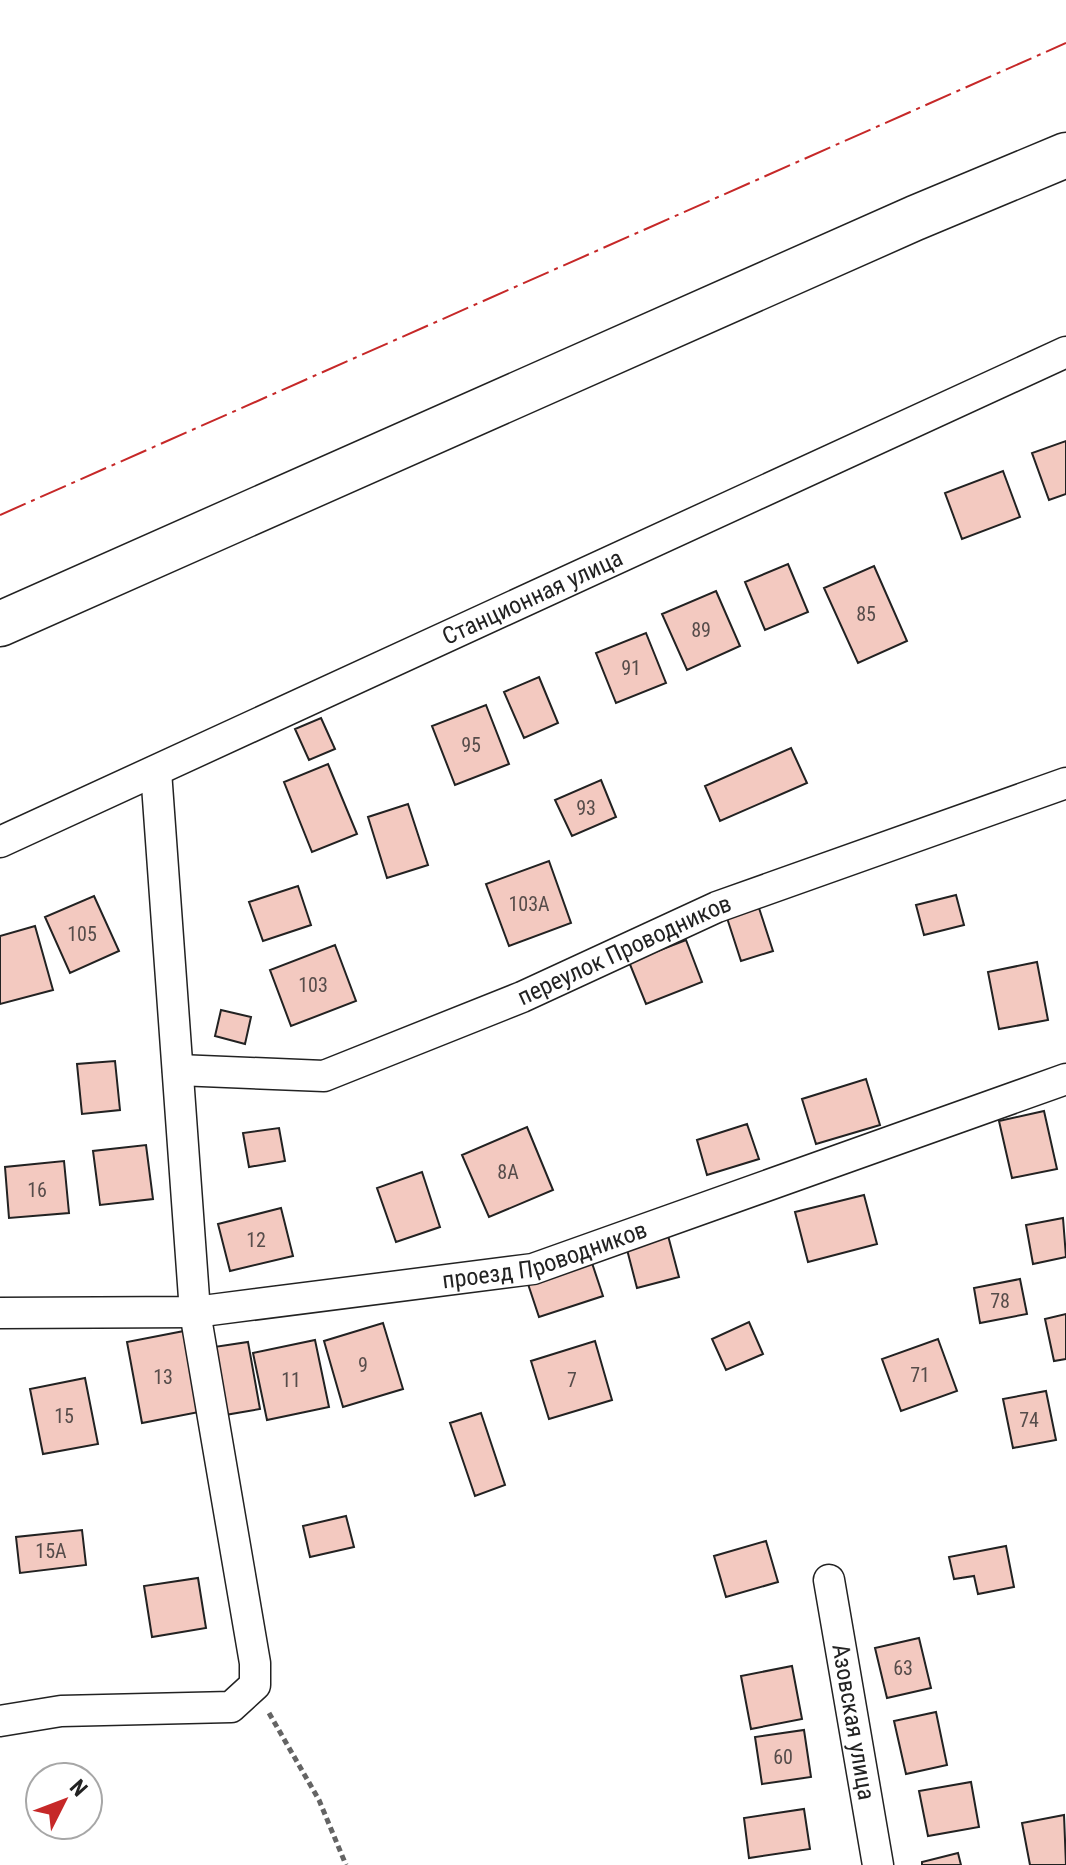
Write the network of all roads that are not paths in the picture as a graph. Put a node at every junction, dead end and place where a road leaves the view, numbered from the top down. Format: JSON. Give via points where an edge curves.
{"nodes":[{"id":1,"x":1066,"y":155,"type":"edge"},
{"id":2,"x":1066,"y":352,"type":"edge"},
{"id":3,"x":0,"y":624,"type":"edge"},
{"id":4,"x":156,"y":771,"type":"junction"},
{"id":5,"x":1066,"y":783,"type":"edge"},
{"id":6,"x":0,"y":842,"type":"edge"},
{"id":7,"x":178,"y":1070,"type":"junction"},
{"id":8,"x":1066,"y":1079,"type":"edge"},
{"id":9,"x":195,"y":1312,"type":"junction"},
{"id":10,"x":0,"y":1313,"type":"edge"},
{"id":11,"x":829,"y":1580,"type":"dead end"},
{"id":12,"x":0,"y":1721,"type":"edge"},
{"id":13,"x":878,"y":1865,"type":"edge"}],
"edges":[{"from":1,"to":3,"type":"main road"},
{"from":2,"to":4,"type":"street","name":"Станционная улица"},
{"from":4,"to":6,"type":"street","name":"Станционная улица"},
{"from":4,"to":7,"type":"street"},
{"from":5,"to":7,"type":"street","name":"переулок Проводников","via":[[717,907],[522,997],[324,1076]]},
{"from":7,"to":9,"type":"street"},
{"from":8,"to":9,"type":"street","name":"проезд Проводников","via":[[533,1269]]},
{"from":9,"to":10,"type":"street","name":"проезд Проводников"},
{"from":9,"to":12,"type":"street","via":[[255,1685],[231,1707],[61,1711]]},
{"from":11,"to":13,"type":"street","name":"Азовская улица"}]}
